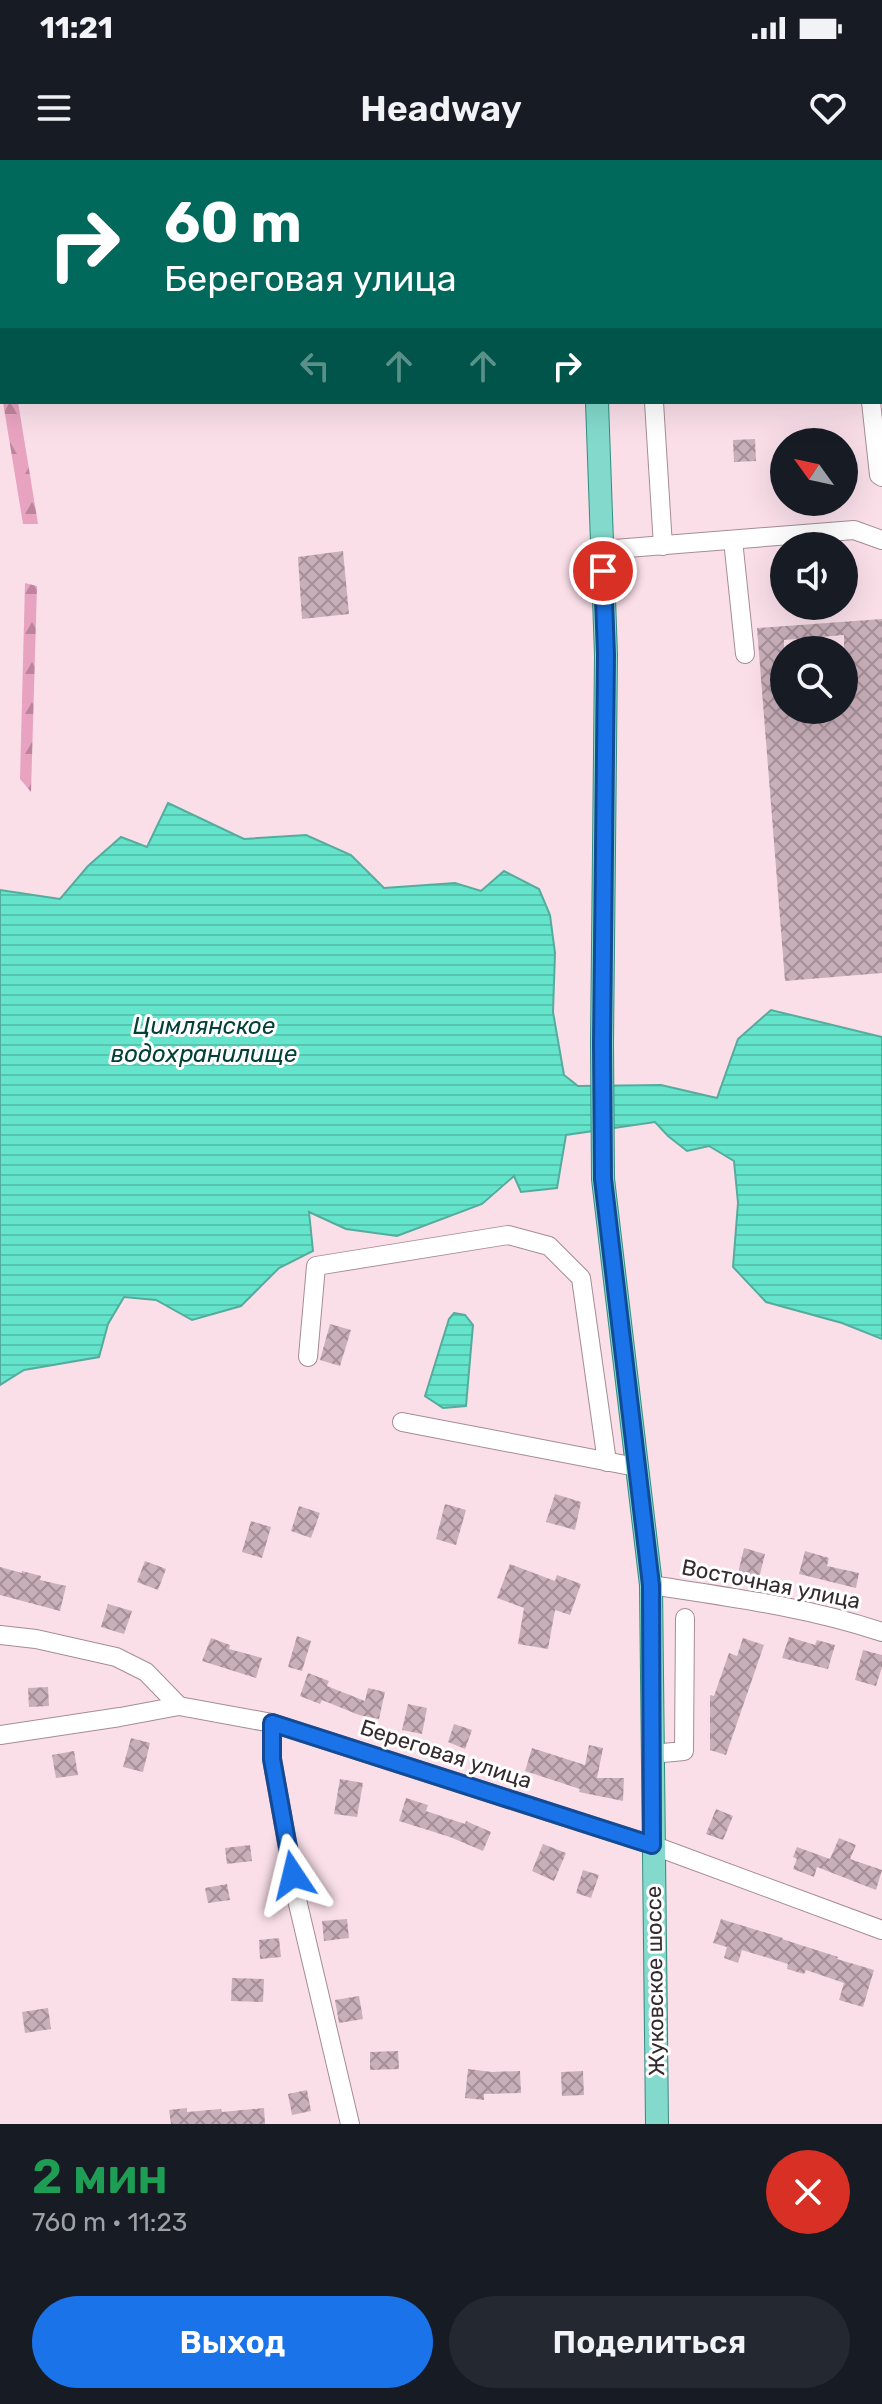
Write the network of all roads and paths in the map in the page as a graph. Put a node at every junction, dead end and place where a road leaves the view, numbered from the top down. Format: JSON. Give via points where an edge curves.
{"nodes":[{"id":1,"x":597,"y":404,"type":"edge"},
{"id":2,"x":654,"y":404,"type":"edge"},
{"id":3,"x":871,"y":404,"type":"edge"},
{"id":4,"x":881,"y":480,"type":"edge"},
{"id":5,"x":733,"y":540,"type":"junction"},
{"id":6,"x":882,"y":540,"type":"edge"},
{"id":7,"x":663,"y":546,"type":"junction"},
{"id":8,"x":602,"y":550,"type":"junction"},
{"id":9,"x":745,"y":654,"type":"dead end"},
{"id":10,"x":308,"y":1357,"type":"dead end"},
{"id":11,"x":402,"y":1422,"type":"dead end"},
{"id":12,"x":607,"y":1462,"type":"junction"},
{"id":13,"x":636,"y":1467,"type":"junction"},
{"id":14,"x":651,"y":1585,"type":"junction"},
{"id":15,"x":685,"y":1618,"type":"dead end"},
{"id":16,"x":882,"y":1632,"type":"edge"},
{"id":17,"x":0,"y":1635,"type":"edge"},
{"id":18,"x":179,"y":1706,"type":"junction"},
{"id":19,"x":272,"y":1723,"type":"junction"},
{"id":20,"x":0,"y":1735,"type":"edge"},
{"id":21,"x":652,"y":1754,"type":"junction"},
{"id":22,"x":652,"y":1845,"type":"junction"},
{"id":23,"x":882,"y":1930,"type":"edge"},
{"id":24,"x":350,"y":2124,"type":"edge"},
{"id":25,"x":657,"y":2124,"type":"edge"}],
"edges":[{"from":1,"to":8,"type":"main road","name":"Жуковское шоссе"},
{"from":2,"to":7,"type":"street"},
{"from":3,"to":4,"type":"street"},
{"from":5,"to":6,"type":"street","via":[[854,530]]},
{"from":5,"to":7,"type":"street"},
{"from":5,"to":9,"type":"street"},
{"from":7,"to":8,"type":"street"},
{"from":8,"to":13,"type":"main road","name":"Жуковское шоссе","via":[[603,1179]]},
{"from":10,"to":12,"type":"street","via":[[316,1266],[508,1235],[549,1246],[581,1278]]},
{"from":11,"to":12,"type":"street"},
{"from":12,"to":13,"type":"street"},
{"from":13,"to":14,"type":"main road","name":"Жуковское шоссе"},
{"from":14,"to":16,"type":"street","name":"Восточная улица","via":[[779,1605]]},
{"from":14,"to":21,"type":"main road","name":"Жуковское шоссе"},
{"from":15,"to":21,"type":"street","via":[[684,1751]]},
{"from":17,"to":18,"type":"street","via":[[116,1657],[146,1672]]},
{"from":18,"to":19,"type":"street","name":"Береговая улица"},
{"from":18,"to":20,"type":"street","name":"Береговая улица"},
{"from":19,"to":22,"type":"street","name":"Береговая улица"},
{"from":19,"to":24,"type":"street","via":[[272,1759],[298,1904]]},
{"from":21,"to":22,"type":"main road","name":"Жуковское шоссе"},
{"from":22,"to":23,"type":"street","name":"Береговая улица"},
{"from":22,"to":25,"type":"main road","name":"Жуковское шоссе"}]}
